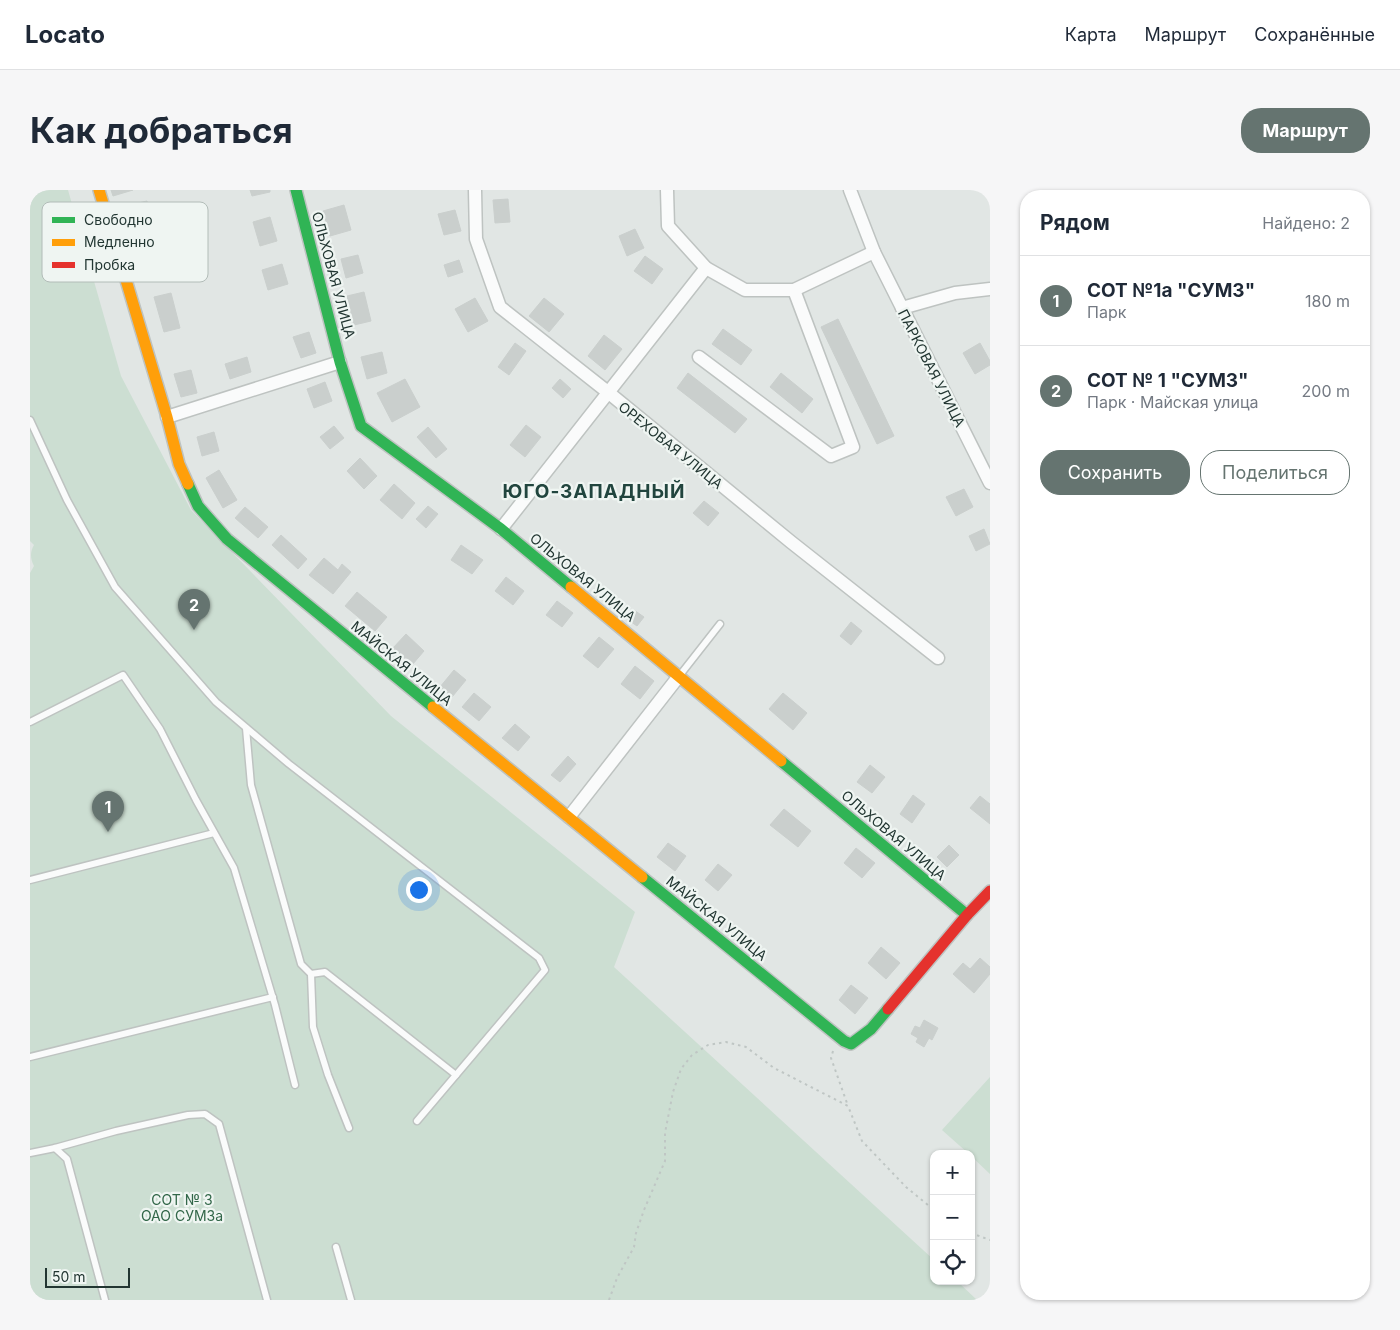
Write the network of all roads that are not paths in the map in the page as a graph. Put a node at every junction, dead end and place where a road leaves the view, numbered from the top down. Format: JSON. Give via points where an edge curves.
{"nodes":[{"id":1,"x":99,"y":190,"type":"edge"},
{"id":2,"x":296,"y":190,"type":"edge"},
{"id":3,"x":475,"y":190,"type":"edge"},
{"id":4,"x":667,"y":190,"type":"edge"},
{"id":5,"x":850,"y":190,"type":"edge"},
{"id":6,"x":103,"y":202,"type":"edge"},
{"id":7,"x":874,"y":252,"type":"junction"},
{"id":8,"x":706,"y":268,"type":"junction"},
{"id":9,"x":127,"y":282,"type":"edge"},
{"id":10,"x":990,"y":289,"type":"edge"},
{"id":11,"x":794,"y":290,"type":"junction"},
{"id":12,"x":902,"y":308,"type":"junction"},
{"id":13,"x":699,"y":357,"type":"dead end"},
{"id":14,"x":340,"y":362,"type":"junction"},
{"id":15,"x":609,"y":393,"type":"junction"},
{"id":16,"x":167,"y":417,"type":"junction"},
{"id":17,"x":30,"y":420,"type":"edge"},
{"id":18,"x":990,"y":483,"type":"edge"},
{"id":19,"x":501,"y":529,"type":"junction"},
{"id":20,"x":720,"y":624,"type":"dead end"},
{"id":21,"x":938,"y":658,"type":"dead end"},
{"id":22,"x":680,"y":676,"type":"junction"},
{"id":23,"x":30,"y":722,"type":"edge"},
{"id":24,"x":246,"y":728,"type":"junction"},
{"id":25,"x":569,"y":817,"type":"junction"},
{"id":26,"x":214,"y":833,"type":"junction"},
{"id":27,"x":30,"y":880,"type":"edge"},
{"id":28,"x":990,"y":891,"type":"edge"},
{"id":29,"x":967,"y":915,"type":"junction"},
{"id":30,"x":311,"y":974,"type":"junction"},
{"id":31,"x":273,"y":997,"type":"junction"},
{"id":32,"x":30,"y":1057,"type":"edge"},
{"id":33,"x":456,"y":1075,"type":"junction"},
{"id":34,"x":295,"y":1085,"type":"dead end"},
{"id":35,"x":417,"y":1121,"type":"dead end"},
{"id":36,"x":348,"y":1128,"type":"dead end"},
{"id":37,"x":55,"y":1148,"type":"junction"},
{"id":38,"x":30,"y":1153,"type":"edge"},
{"id":39,"x":336,"y":1247,"type":"dead end"},
{"id":40,"x":105,"y":1300,"type":"edge"},
{"id":41,"x":267,"y":1300,"type":"edge"},
{"id":42,"x":351,"y":1300,"type":"edge"}],
"edges":[{"from":1,"to":6,"type":"street","name":"МАЙСКАЯ УЛИЦА"},
{"from":2,"to":14,"type":"street","name":"ОЛЬХОВАЯ УЛИЦА"},
{"from":3,"to":15,"type":"street","name":"ОРЕХОВАЯ УЛИЦА","via":[[476,239],[500,307]]},
{"from":4,"to":8,"type":"street","via":[[668,226]]},
{"from":5,"to":7,"type":"street","name":"ПАРКОВАЯ УЛИЦА"},
{"from":7,"to":11,"type":"street"},
{"from":7,"to":12,"type":"street","name":"ПАРКОВАЯ УЛИЦА"},
{"from":8,"to":11,"type":"street","via":[[745,290]]},
{"from":8,"to":15,"type":"street"},
{"from":9,"to":16,"type":"street","name":"МАЙСКАЯ УЛИЦА"},
{"from":10,"to":12,"type":"street","via":[[955,293]]},
{"from":11,"to":13,"type":"street","via":[[853,446],[831,456]]},
{"from":12,"to":18,"type":"street","name":"ПАРКОВАЯ УЛИЦА"},
{"from":14,"to":16,"type":"street"},
{"from":14,"to":19,"type":"street","name":"ОЛЬХОВАЯ УЛИЦА","via":[[361,426]]},
{"from":15,"to":19,"type":"street"},
{"from":15,"to":21,"type":"street","name":"ОРЕХОВАЯ УЛИЦА"},
{"from":16,"to":25,"type":"street","name":"МАЙСКАЯ УЛИЦА","via":[[179,464],[198,506],[227,539]]},
{"from":17,"to":24,"type":"lane","via":[[67,500],[115,587],[216,702]]},
{"from":19,"to":22,"type":"street","name":"ОЛЬХОВАЯ УЛИЦА"},
{"from":20,"to":22,"type":"lane"},
{"from":22,"to":25,"type":"street"},
{"from":22,"to":29,"type":"street","name":"ОЛЬХОВАЯ УЛИЦА"},
{"from":23,"to":26,"type":"lane","via":[[123,675],[160,729]]},
{"from":24,"to":30,"type":"lane","via":[[251,785],[301,964]]},
{"from":24,"to":33,"type":"lane","via":[[539,958],[545,970]]},
{"from":25,"to":29,"type":"street","name":"МАЙСКАЯ УЛИЦА","via":[[851,1044],[870,1030]]},
{"from":26,"to":27,"type":"lane"},
{"from":26,"to":31,"type":"lane","via":[[234,868]]},
{"from":28,"to":29,"type":"street"},
{"from":30,"to":33,"type":"lane","via":[[325,972]]},
{"from":30,"to":36,"type":"lane","via":[[313,1026]]},
{"from":31,"to":32,"type":"lane"},
{"from":31,"to":34,"type":"lane"},
{"from":33,"to":35,"type":"lane"},
{"from":37,"to":38,"type":"lane"},
{"from":37,"to":40,"type":"lane","via":[[66,1160]]},
{"from":37,"to":41,"type":"lane","via":[[188,1114],[206,1114],[219,1124]]},
{"from":39,"to":42,"type":"lane"}]}
